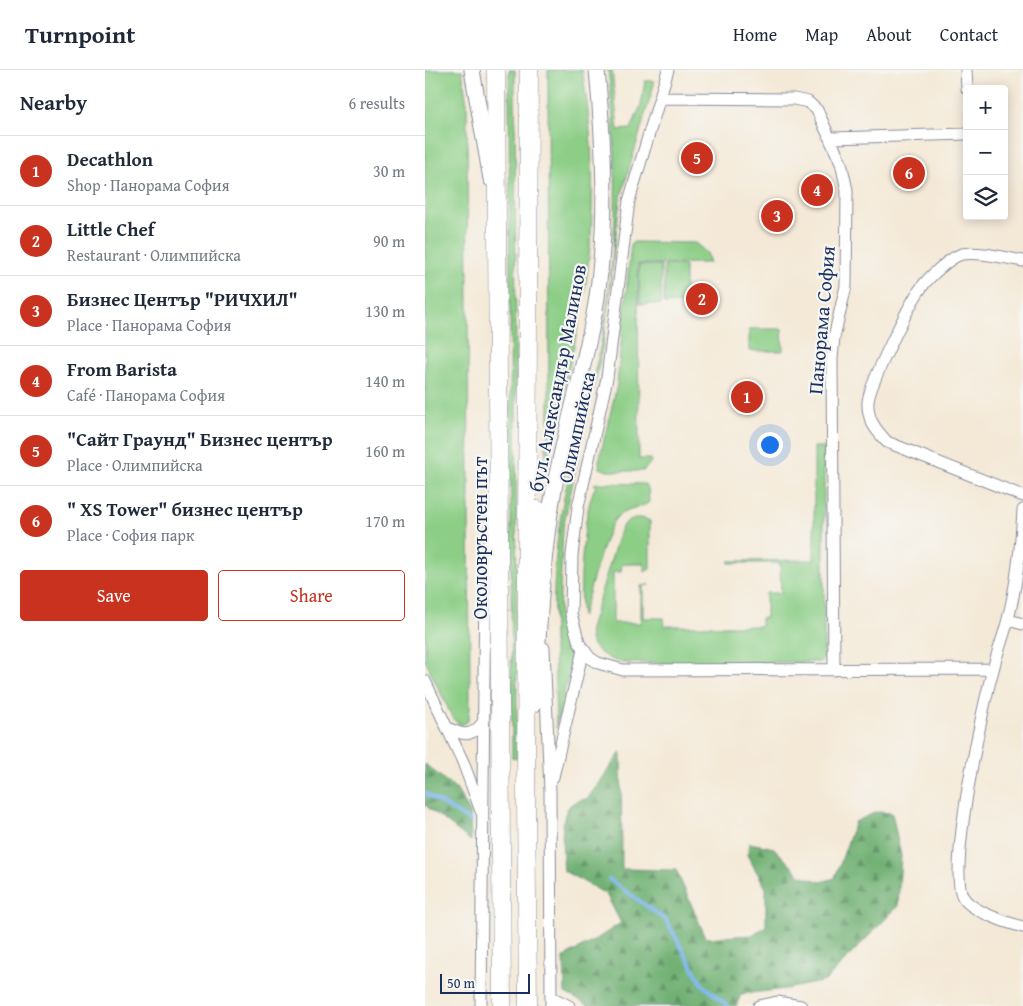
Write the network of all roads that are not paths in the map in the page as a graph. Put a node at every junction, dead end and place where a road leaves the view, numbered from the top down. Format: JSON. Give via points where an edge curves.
{"nodes":[{"id":1,"x":472,"y":70,"type":"edge"},
{"id":2,"x":496,"y":70,"type":"edge"},
{"id":3,"x":529,"y":70,"type":"edge"},
{"id":4,"x":597,"y":70,"type":"edge"},
{"id":5,"x":668,"y":70,"type":"edge"},
{"id":6,"x":966,"y":70,"type":"edge"},
{"id":7,"x":967,"y":85,"type":"edge"},
{"id":8,"x":661,"y":98,"type":"junction"},
{"id":9,"x":963,"y":134,"type":"edge"},
{"id":10,"x":832,"y":138,"type":"junction"},
{"id":11,"x":498,"y":225,"type":"junction"},
{"id":12,"x":1023,"y":261,"type":"edge"},
{"id":13,"x":528,"y":331,"type":"junction"},
{"id":14,"x":500,"y":446,"type":"junction"},
{"id":15,"x":1023,"y":496,"type":"edge"},
{"id":16,"x":1023,"y":510,"type":"edge"},
{"id":17,"x":542,"y":576,"type":"junction"},
{"id":18,"x":542,"y":603,"type":"junction"},
{"id":19,"x":1008,"y":620,"type":"junction"},
{"id":20,"x":1023,"y":624,"type":"edge"},
{"id":21,"x":583,"y":650,"type":"junction"},
{"id":22,"x":993,"y":669,"type":"junction"},
{"id":23,"x":833,"y":670,"type":"junction"},
{"id":24,"x":425,"y":681,"type":"edge"},
{"id":25,"x":484,"y":720,"type":"junction"},
{"id":26,"x":448,"y":728,"type":"junction"},
{"id":27,"x":550,"y":791,"type":"junction"},
{"id":28,"x":526,"y":800,"type":"junction"},
{"id":29,"x":483,"y":814,"type":"junction"},
{"id":30,"x":1023,"y":927,"type":"edge"},
{"id":31,"x":551,"y":1001,"type":"edge"},
{"id":32,"x":481,"y":1006,"type":"edge"},
{"id":33,"x":503,"y":1006,"type":"edge"},
{"id":34,"x":529,"y":1006,"type":"edge"},
{"id":35,"x":569,"y":1006,"type":"edge"},
{"id":36,"x":759,"y":1006,"type":"edge"},
{"id":37,"x":801,"y":1006,"type":"edge"}],
"edges":[{"from":1,"to":11,"type":"main road"},
{"from":2,"to":11,"type":"highway","name":"Околовръстен път"},
{"from":3,"to":13,"type":"highway"},
{"from":4,"to":17,"type":"main road","name":"бул. Александър Малинов","via":[[605,176],[601,264],[591,328],[554,489]]},
{"from":5,"to":8,"type":"street","name":"Олимпийска"},
{"from":6,"to":7,"type":"street"},
{"from":8,"to":10,"type":"street","name":"Панорама София","via":[[802,100],[817,110]]},
{"from":8,"to":21,"type":"street","name":"Олимпийска","via":[[629,201],[607,378],[574,531],[571,614],[575,634]]},
{"from":9,"to":10,"type":"street"},
{"from":10,"to":23,"type":"street","name":"Панорама София","via":[[847,190],[847,275],[832,359]]},
{"from":11,"to":14,"type":"highway","name":"Околовръстен път"},
{"from":12,"to":15,"type":"street","via":[[961,254],[939,268],[921,288],[874,380],[868,402],[871,425],[887,442]]},
{"from":13,"to":17,"type":"highway"},
{"from":13,"to":28,"type":"highway"},
{"from":14,"to":25,"type":"street","via":[[485,573]]},
{"from":14,"to":33,"type":"highway","name":"Околовръстен път"},
{"from":16,"to":19,"type":"street","via":[[1021,558]]},
{"from":17,"to":18,"type":"main road","name":"бул. Александър Малинов"},
{"from":18,"to":27,"type":"street"},
{"from":18,"to":28,"type":"main road","name":"бул. Александър Малинов"},
{"from":19,"to":20,"type":"street"},
{"from":19,"to":22,"type":"street"},
{"from":21,"to":23,"type":"street","via":[[597,663],[623,670]]},
{"from":21,"to":27,"type":"street"},
{"from":22,"to":23,"type":"street"},
{"from":22,"to":30,"type":"street","via":[[972,764],[958,886],[963,898],[975,908]]},
{"from":24,"to":26,"type":"street"},
{"from":25,"to":26,"type":"street","via":[[477,731],[467,734]]},
{"from":25,"to":29,"type":"street"},
{"from":26,"to":29,"type":"street"},
{"from":27,"to":31,"type":"street"},
{"from":28,"to":34,"type":"highway"},
{"from":29,"to":32,"type":"street"},
{"from":31,"to":35,"type":"street"},
{"from":36,"to":37,"type":"street","via":[[777,1002]]}]}
